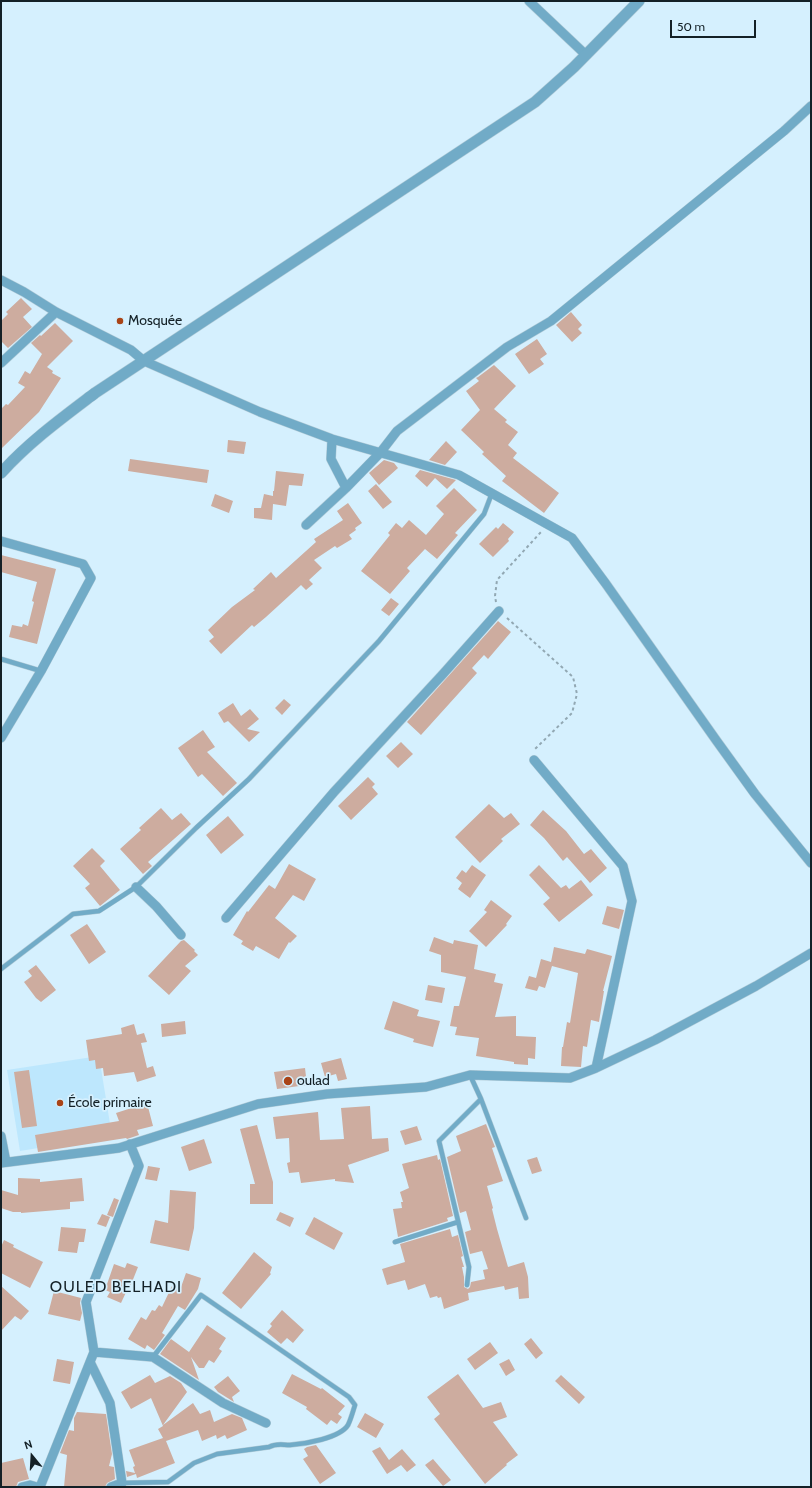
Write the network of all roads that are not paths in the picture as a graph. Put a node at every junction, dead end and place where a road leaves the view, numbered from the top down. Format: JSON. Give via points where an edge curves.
{"nodes":[{"id":1,"x":529,"y":1,"type":"edge"},
{"id":2,"x":640,"y":1,"type":"edge"},
{"id":3,"x":586,"y":55,"type":"junction"},
{"id":4,"x":811,"y":106,"type":"edge"},
{"id":5,"x":1,"y":280,"type":"edge"},
{"id":6,"x":56,"y":312,"type":"junction"},
{"id":7,"x":144,"y":361,"type":"junction"},
{"id":8,"x":1,"y":363,"type":"edge"},
{"id":9,"x":332,"y":439,"type":"junction"},
{"id":10,"x":380,"y":453,"type":"junction"},
{"id":11,"x":1,"y":473,"type":"edge"},
{"id":12,"x":346,"y":488,"type":"junction"},
{"id":13,"x":492,"y":493,"type":"junction"},
{"id":14,"x":306,"y":525,"type":"dead end"},
{"id":15,"x":1,"y":541,"type":"edge"},
{"id":16,"x":499,"y":611,"type":"road end"},
{"id":17,"x":1,"y":659,"type":"edge"},
{"id":18,"x":41,"y":671,"type":"junction"},
{"id":19,"x":1,"y":738,"type":"edge"},
{"id":20,"x":534,"y":760,"type":"road end"},
{"id":21,"x":811,"y":863,"type":"edge"},
{"id":22,"x":136,"y":887,"type":"junction"},
{"id":23,"x":226,"y":918,"type":"dead end"},
{"id":24,"x":181,"y":935,"type":"dead end"},
{"id":25,"x":811,"y":953,"type":"edge"},
{"id":26,"x":1,"y":969,"type":"edge"},
{"id":27,"x":596,"y":1068,"type":"junction"},
{"id":28,"x":470,"y":1075,"type":"junction"},
{"id":29,"x":481,"y":1099,"type":"junction"},
{"id":30,"x":1,"y":1136,"type":"edge"},
{"id":31,"x":130,"y":1144,"type":"junction"},
{"id":32,"x":4,"y":1162,"type":"edge"},
{"id":33,"x":526,"y":1218,"type":"dead end"},
{"id":34,"x":458,"y":1222,"type":"junction"},
{"id":35,"x":395,"y":1242,"type":"dead end"},
{"id":36,"x":467,"y":1285,"type":"dead end"},
{"id":37,"x":94,"y":1352,"type":"junction"},
{"id":38,"x":153,"y":1357,"type":"junction"},
{"id":39,"x":90,"y":1362,"type":"junction"},
{"id":40,"x":266,"y":1423,"type":"dead end"},
{"id":41,"x":122,"y":1483,"type":"junction"},
{"id":42,"x":22,"y":1487,"type":"edge"},
{"id":43,"x":39,"y":1487,"type":"edge"},
{"id":44,"x":111,"y":1487,"type":"edge"}],
"edges":[{"from":1,"to":3,"type":"street"},
{"from":2,"to":3,"type":"street"},
{"from":3,"to":7,"type":"street","via":[[518,114]]},
{"from":4,"to":10,"type":"street","via":[[784,131],[551,321],[507,347],[397,431]]},
{"from":5,"to":6,"type":"street"},
{"from":6,"to":7,"type":"street","via":[[131,350]]},
{"from":6,"to":8,"type":"street"},
{"from":7,"to":9,"type":"street","via":[[260,412]]},
{"from":7,"to":11,"type":"street","via":[[58,420],[26,447]]},
{"from":9,"to":10,"type":"street"},
{"from":9,"to":12,"type":"street","via":[[331,459]]},
{"from":10,"to":12,"type":"street"},
{"from":10,"to":13,"type":"street","via":[[459,475]]},
{"from":12,"to":14,"type":"street"},
{"from":13,"to":21,"type":"street","via":[[572,538],[738,770]]},
{"from":13,"to":22,"type":"lane","via":[[484,514],[379,641],[249,779]]},
{"from":15,"to":18,"type":"street","via":[[83,564],[91,578]]},
{"from":16,"to":23,"type":"street","via":[[334,792]]},
{"from":17,"to":18,"type":"lane"},
{"from":18,"to":19,"type":"street"},
{"from":20,"to":27,"type":"street","via":[[623,866],[632,902]]},
{"from":22,"to":24,"type":"street"},
{"from":22,"to":26,"type":"lane","via":[[99,911],[73,914]]},
{"from":25,"to":27,"type":"street","via":[[756,986]]},
{"from":27,"to":28,"type":"street","via":[[570,1078]]},
{"from":28,"to":29,"type":"lane"},
{"from":28,"to":31,"type":"street","via":[[426,1087],[327,1094],[258,1104]]},
{"from":29,"to":33,"type":"lane"},
{"from":29,"to":34,"type":"lane","via":[[439,1142]]},
{"from":30,"to":32,"type":"street"},
{"from":31,"to":32,"type":"street","via":[[119,1148]]},
{"from":31,"to":37,"type":"street","via":[[139,1166],[86,1302]]},
{"from":34,"to":35,"type":"lane"},
{"from":34,"to":36,"type":"lane","via":[[469,1267]]},
{"from":37,"to":38,"type":"street"},
{"from":37,"to":39,"type":"street"},
{"from":38,"to":40,"type":"street","via":[[223,1403]]},
{"from":38,"to":41,"type":"lane","via":[[201,1295],[350,1397],[355,1405],[348,1425],[342,1432],[327,1438],[290,1445],[275,1443],[269,1447],[217,1454],[194,1463],[168,1482]]},
{"from":39,"to":41,"type":"street","via":[[110,1403]]},
{"from":39,"to":43,"type":"street"},
{"from":41,"to":44,"type":"street"},
{"from":42,"to":43,"type":"street"}]}
